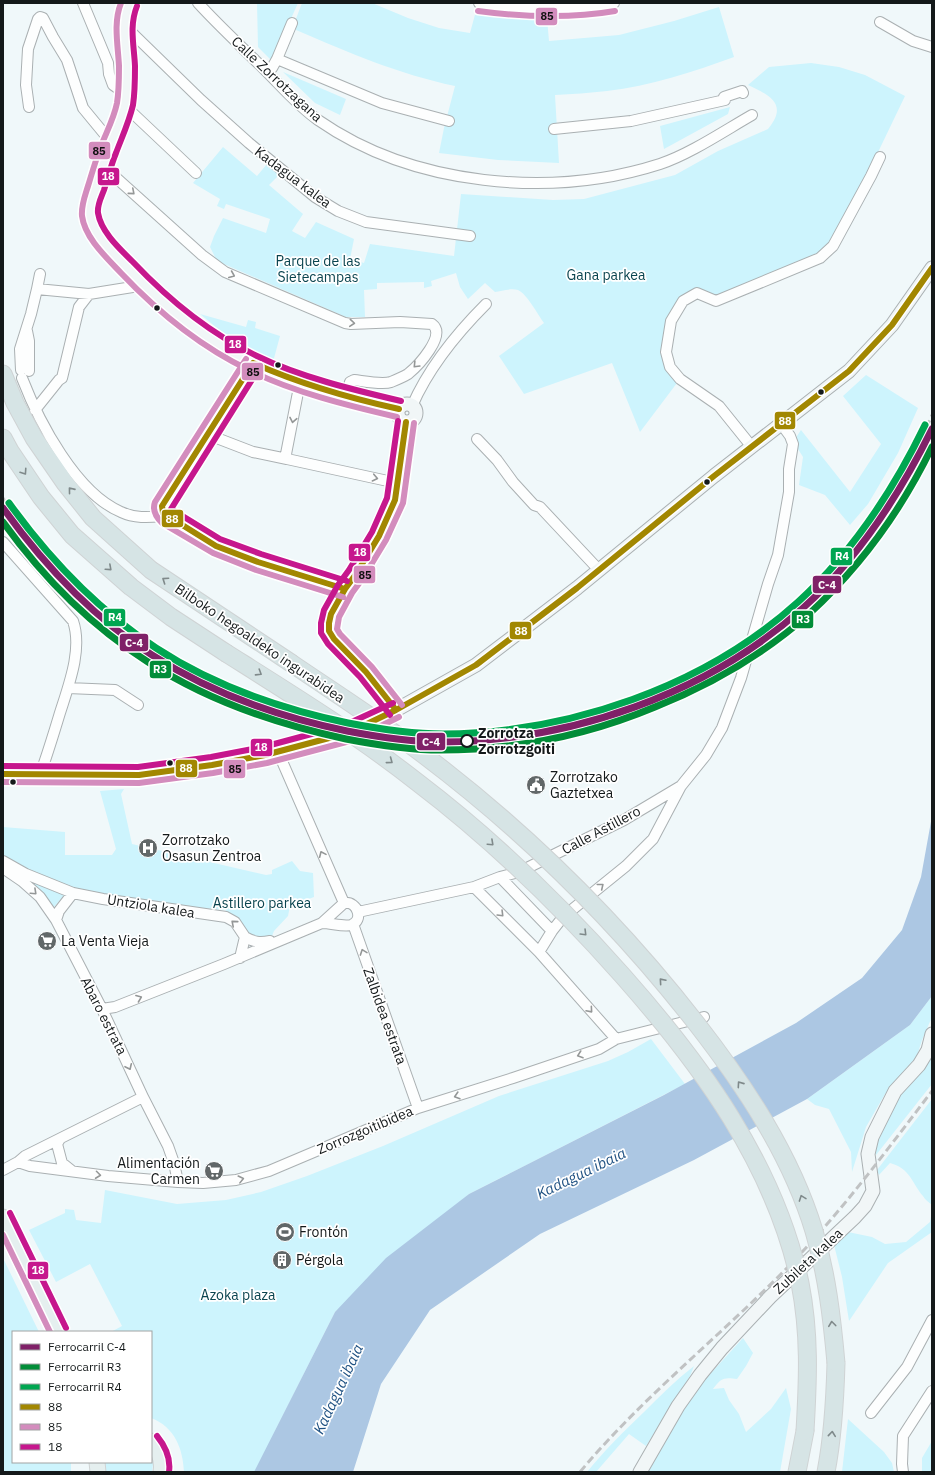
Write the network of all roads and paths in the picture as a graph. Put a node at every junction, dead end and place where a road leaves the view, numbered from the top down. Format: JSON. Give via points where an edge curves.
{"nodes":[{"id":1,"x":83,"y":3,"type":"edge"},
{"id":2,"x":130,"y":3,"type":"edge"},
{"id":3,"x":198,"y":3,"type":"edge"},
{"id":4,"x":479,"y":3,"type":"edge"},
{"id":5,"x":614,"y":3,"type":"edge"},
{"id":6,"x":880,"y":22,"type":"dead end"},
{"id":7,"x":292,"y":23,"type":"dead end"},
{"id":8,"x":125,"y":26,"type":"junction"},
{"id":9,"x":932,"y":47,"type":"edge"},
{"id":10,"x":278,"y":59,"type":"junction"},
{"id":11,"x":272,"y":68,"type":"dead end"},
{"id":12,"x":743,"y":93,"type":"dead end"},
{"id":13,"x":125,"y":100,"type":"junction"},
{"id":14,"x":29,"y":107,"type":"dead end"},
{"id":15,"x":752,"y":115,"type":"dead end"},
{"id":16,"x":448,"y":120,"type":"dead end"},
{"id":17,"x":554,"y":129,"type":"dead end"},
{"id":18,"x":111,"y":142,"type":"junction"},
{"id":19,"x":880,"y":157,"type":"dead end"},
{"id":20,"x":102,"y":166,"type":"junction"},
{"id":21,"x":196,"y":174,"type":"dead end"},
{"id":22,"x":470,"y":236,"type":"dead end"},
{"id":23,"x":932,"y":268,"type":"edge"},
{"id":24,"x":40,"y":274,"type":"dead end"},
{"id":25,"x":145,"y":285,"type":"junction"},
{"id":26,"x":37,"y":288,"type":"junction"},
{"id":27,"x":89,"y":294,"type":"junction"},
{"id":28,"x":486,"y":304,"type":"dead end"},
{"id":29,"x":253,"y":363,"type":"junction"},
{"id":30,"x":3,"y":374,"type":"edge"},
{"id":31,"x":300,"y":382,"type":"junction"},
{"id":32,"x":346,"y":396,"type":"junction"},
{"id":33,"x":412,"y":406,"type":"junction"},
{"id":34,"x":399,"y":409,"type":"junction"},
{"id":35,"x":34,"y":410,"type":"junction"},
{"id":36,"x":406,"y":422,"type":"junction"},
{"id":37,"x":782,"y":425,"type":"junction"},
{"id":38,"x":214,"y":437,"type":"dead end"},
{"id":39,"x":3,"y":438,"type":"edge"},
{"id":40,"x":477,"y":439,"type":"dead end"},
{"id":41,"x":752,"y":447,"type":"junction"},
{"id":42,"x":287,"y":459,"type":"junction"},
{"id":43,"x":398,"y":483,"type":"junction"},
{"id":44,"x":166,"y":516,"type":"junction"},
{"id":45,"x":3,"y":542,"type":"edge"},
{"id":46,"x":599,"y":570,"type":"junction"},
{"id":47,"x":345,"y":589,"type":"junction"},
{"id":48,"x":68,"y":688,"type":"junction"},
{"id":49,"x":138,"y":705,"type":"dead end"},
{"id":50,"x":396,"y":710,"type":"junction"},
{"id":51,"x":278,"y":752,"type":"junction"},
{"id":52,"x":3,"y":774,"type":"edge"},
{"id":53,"x":40,"y":775,"type":"junction"},
{"id":54,"x":682,"y":786,"type":"junction"},
{"id":55,"x":3,"y":861,"type":"edge"},
{"id":56,"x":3,"y":868,"type":"edge"},
{"id":57,"x":500,"y":877,"type":"junction"},
{"id":58,"x":474,"y":887,"type":"junction"},
{"id":59,"x":73,"y":893,"type":"junction"},
{"id":60,"x":344,"y":903,"type":"junction"},
{"id":61,"x":358,"y":912,"type":"junction"},
{"id":62,"x":56,"y":920,"type":"junction"},
{"id":63,"x":322,"y":923,"type":"junction"},
{"id":64,"x":353,"y":924,"type":"junction"},
{"id":65,"x":552,"y":931,"type":"junction"},
{"id":66,"x":245,"y":937,"type":"junction"},
{"id":67,"x":286,"y":938,"type":"junction"},
{"id":68,"x":539,"y":952,"type":"junction"},
{"id":69,"x":240,"y":958,"type":"junction"},
{"id":70,"x":102,"y":1009,"type":"junction"},
{"id":71,"x":704,"y":1017,"type":"dead end"},
{"id":72,"x":932,"y":1034,"type":"edge"},
{"id":73,"x":616,"y":1039,"type":"junction"},
{"id":74,"x":143,"y":1097,"type":"junction"},
{"id":75,"x":418,"y":1108,"type":"junction"},
{"id":76,"x":60,"y":1139,"type":"junction"},
{"id":77,"x":18,"y":1162,"type":"junction"},
{"id":78,"x":3,"y":1170,"type":"edge"},
{"id":79,"x":72,"y":1171,"type":"junction"},
{"id":80,"x":178,"y":1182,"type":"junction"},
{"id":81,"x":3,"y":1217,"type":"edge"},
{"id":82,"x":932,"y":1320,"type":"edge"},
{"id":83,"x":59,"y":1331,"type":"edge"},
{"id":84,"x":932,"y":1392,"type":"edge"},
{"id":85,"x":871,"y":1413,"type":"dead end"},
{"id":86,"x":152,"y":1442,"type":"edge"},
{"id":87,"x":161,"y":1472,"type":"edge"},
{"id":88,"x":640,"y":1472,"type":"edge"},
{"id":89,"x":797,"y":1472,"type":"edge"},
{"id":90,"x":826,"y":1472,"type":"edge"},
{"id":91,"x":903,"y":1472,"type":"edge"}],
"edges":[{"from":1,"to":13,"type":"street","via":[[108,62],[113,85]]},
{"from":2,"to":8,"type":"street"},
{"from":3,"to":15,"type":"street","name":"Calle Zorrotzagana","via":[[316,119],[369,149],[416,166],[466,178],[512,182],[573,182],[630,172],[682,154]]},
{"from":4,"to":5,"type":"street","via":[[544,9],[581,8]]},
{"from":6,"to":9,"type":"street","via":[[913,41]]},
{"from":7,"to":10,"type":"street"},
{"from":8,"to":13,"type":"street"},
{"from":8,"to":22,"type":"street","name":"Kadagua kalea","via":[[201,100],[315,197],[338,211],[366,222]]},
{"from":10,"to":11,"type":"street"},
{"from":10,"to":16,"type":"street","via":[[382,103]]},
{"from":12,"to":17,"type":"street","via":[[742,91],[724,97],[725,100],[639,119]]},
{"from":13,"to":18,"type":"street"},
{"from":13,"to":21,"type":"street"},
{"from":14,"to":18,"type":"street","via":[[26,85],[28,48],[40,17],[43,18],[67,60],[83,108]]},
{"from":18,"to":20,"type":"street"},
{"from":19,"to":41,"type":"street","via":[[833,246],[820,258],[716,301],[697,292],[682,301],[671,321],[666,352],[670,367],[680,379],[719,406]]},
{"from":20,"to":25,"type":"street","via":[[90,208],[92,220],[108,247]]},
{"from":20,"to":32,"type":"street","one_way":true,"via":[[202,255],[225,272],[345,323],[400,322],[434,326],[437,333],[435,342],[407,375],[389,383],[354,380],[350,382]]},
{"from":23,"to":37,"type":"street","via":[[892,325],[872,348],[849,371]]},
{"from":24,"to":26,"type":"street"},
{"from":25,"to":27,"type":"street"},
{"from":25,"to":29,"type":"street","via":[[214,341]]},
{"from":26,"to":27,"type":"street"},
{"from":26,"to":35,"type":"street","via":[[20,349]]},
{"from":27,"to":35,"type":"street","via":[[79,307],[62,378]]},
{"from":28,"to":33,"type":"street","via":[[468,322],[437,362],[420,387]]},
{"from":29,"to":31,"type":"street"},
{"from":29,"to":44,"type":"street","via":[[162,506]]},
{"from":90,"to":30,"type":"highway","name":"Bilboko hegoaldeko ingurabidea","one_way":true,"bridge":true,"via":[[835,1404],[836,1363],[827,1284],[814,1230],[778,1146],[751,1099],[710,1041],[617,930],[574,884],[524,837],[423,754],[291,662],[151,570],[93,518],[64,483],[34,438]]},
{"from":31,"to":32,"type":"street"},
{"from":31,"to":42,"type":"street","one_way":true},
{"from":32,"to":34,"type":"street"},
{"from":33,"to":34,"type":"street","via":[[403,405]]},
{"from":33,"to":36,"type":"street","via":[[416,414],[411,422]]},
{"from":34,"to":36,"type":"street","via":[[399,417]]},
{"from":35,"to":44,"type":"street","via":[[70,468],[108,506],[139,517]]},
{"from":36,"to":43,"type":"street"},
{"from":37,"to":41,"type":"street"},
{"from":37,"to":54,"type":"street","via":[[793,444],[789,492],[778,555],[741,678],[722,728],[706,755]]},
{"from":38,"to":42,"type":"street","via":[[253,452]]},
{"from":39,"to":89,"type":"highway","name":"Bilboko hegoaldeko ingurabidea","one_way":true,"bridge":true,"via":[[41,497],[72,535],[131,587],[171,617],[373,749],[481,834],[593,942],[645,1001],[690,1058],[749,1147],[772,1193],[800,1282],[807,1334],[808,1375],[804,1431]]},
{"from":40,"to":46,"type":"street","via":[[534,506],[540,507]]},
{"from":41,"to":46,"type":"street"},
{"from":42,"to":43,"type":"street","one_way":true},
{"from":43,"to":47,"type":"street","via":[[395,500],[380,536]]},
{"from":44,"to":47,"type":"street","via":[[223,548],[258,562]]},
{"from":45,"to":48,"type":"street","via":[[72,621],[76,648]]},
{"from":46,"to":50,"type":"street","via":[[476,665]]},
{"from":47,"to":50,"type":"street","via":[[331,614],[329,631]]},
{"from":48,"to":49,"type":"street","via":[[115,690]]},
{"from":48,"to":53,"type":"street"},
{"from":50,"to":51,"type":"street","via":[[348,733]]},
{"from":51,"to":53,"type":"street","via":[[212,765],[139,775]]},
{"from":60,"to":51,"type":"street","one_way":true},
{"from":52,"to":53,"type":"street"},
{"from":54,"to":57,"type":"street","name":"Calle Astillero","via":[[624,820],[519,872]]},
{"from":65,"to":54,"type":"street","one_way":true,"via":[[562,917],[626,866],[653,839]]},
{"from":55,"to":59,"type":"street","name":"Untziola kalea","via":[[26,874]]},
{"from":56,"to":62,"type":"street","name":"Abaro estrata","one_way":true,"via":[[22,880],[40,897]]},
{"from":57,"to":58,"type":"street"},
{"from":57,"to":65,"type":"street"},
{"from":58,"to":61,"type":"street"},
{"from":58,"to":68,"type":"street","one_way":true},
{"from":59,"to":62,"type":"street","via":[[59,911]]},
{"from":66,"to":59,"type":"street","name":"Untziola kalea","one_way":true,"via":[[235,922],[226,918]]},
{"from":60,"to":61,"type":"street","via":[[354,905]]},
{"from":60,"to":63,"type":"street"},
{"from":61,"to":64,"type":"street"},
{"from":62,"to":70,"type":"street","name":"Abaro estrata"},
{"from":63,"to":64,"type":"street"},
{"from":63,"to":67,"type":"street"},
{"from":75,"to":64,"type":"street","name":"Zalbidea estrata","one_way":true},
{"from":65,"to":68,"type":"street"},
{"from":66,"to":67,"type":"street","via":[[254,942]]},
{"from":66,"to":69,"type":"street"},
{"from":67,"to":69,"type":"street"},
{"from":68,"to":73,"type":"street","one_way":true},
{"from":70,"to":69,"type":"street","one_way":true,"via":[[115,1007]]},
{"from":70,"to":74,"type":"street","name":"Abaro estrata","one_way":true},
{"from":71,"to":73,"type":"street","name":"Zorrozgoitibidea"},
{"from":72,"to":88,"type":"street","name":"Zubileta kalea","via":[[928,1050],[919,1065],[895,1092],[872,1137],[868,1154],[873,1191],[865,1206],[770,1297],[700,1375],[678,1406]]},
{"from":73,"to":75,"type":"street","name":"Zorrozgoitibidea","one_way":true,"via":[[592,1051]]},
{"from":74,"to":76,"type":"street"},
{"from":74,"to":80,"type":"street","name":"Abaro estrata","via":[[168,1146]]},
{"from":80,"to":75,"type":"street","name":"Zorrozgoitibidea","one_way":true,"via":[[203,1184],[236,1180],[269,1171]]},
{"from":76,"to":77,"type":"street"},
{"from":76,"to":79,"type":"street","via":[[57,1144],[62,1163]]},
{"from":77,"to":78,"type":"street"},
{"from":77,"to":79,"type":"street","name":"Zorrozgoitibidea"},
{"from":79,"to":80,"type":"street","name":"Zorrozgoitibidea","one_way":true},
{"from":81,"to":83,"type":"main road"},
{"from":82,"to":85,"type":"street","via":[[907,1366]]},
{"from":84,"to":91,"type":"street","via":[[903,1436]]},
{"from":86,"to":87,"type":"main road","via":[[161,1457]]}]}
